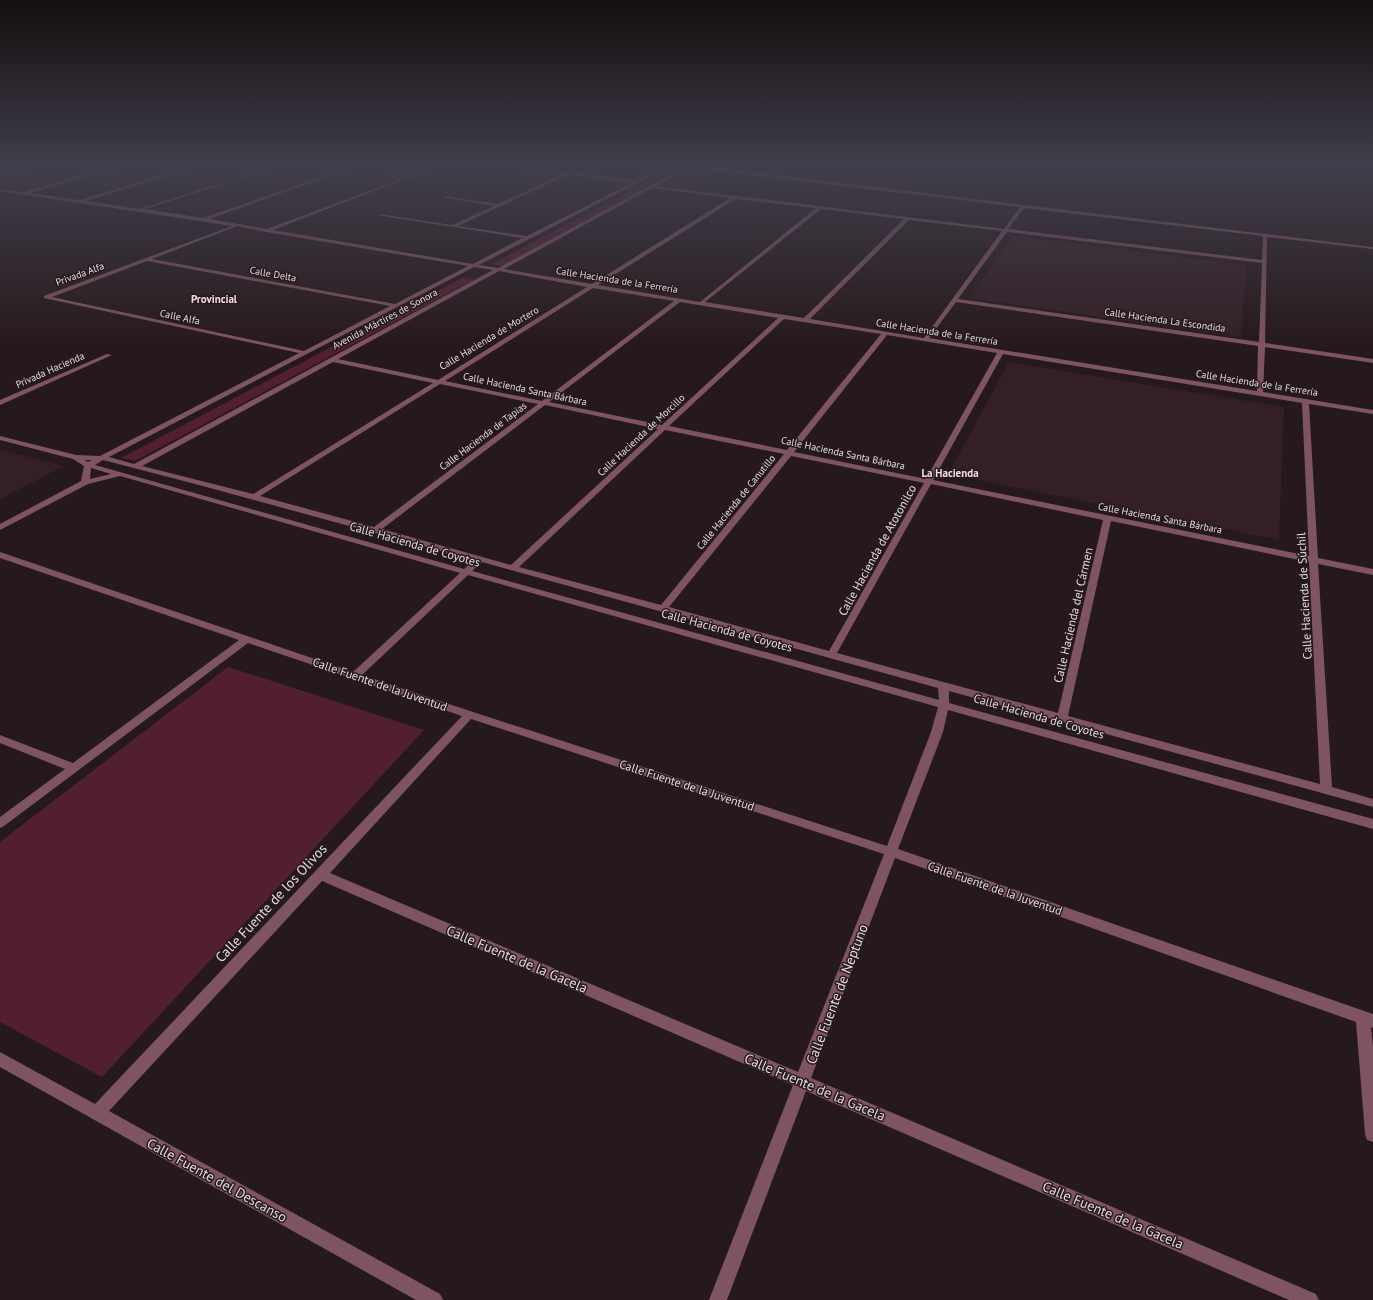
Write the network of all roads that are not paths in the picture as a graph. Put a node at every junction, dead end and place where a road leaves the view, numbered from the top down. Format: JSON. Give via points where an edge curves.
{"nodes":[{"id":1,"x":236,"y":226,"type":"joint"},
{"id":2,"x":280,"y":226,"type":"edge"},
{"id":3,"x":453,"y":226,"type":"edge"},
{"id":4,"x":553,"y":226,"type":"edge"},
{"id":5,"x":580,"y":226,"type":"edge"},
{"id":6,"x":689,"y":226,"type":"edge"},
{"id":7,"x":797,"y":226,"type":"edge"},
{"id":8,"x":900,"y":226,"type":"edge"},
{"id":9,"x":961,"y":226,"type":"edge"},
{"id":10,"x":1009,"y":226,"type":"edge"},
{"id":11,"x":1187,"y":226,"type":"edge"},
{"id":12,"x":266,"y":231,"type":"junction"},
{"id":13,"x":1005,"y":231,"type":"junction"},
{"id":14,"x":1265,"y":235,"type":"junction"},
{"id":15,"x":529,"y":238,"type":"junction"},
{"id":16,"x":1373,"y":248,"type":"edge"},
{"id":17,"x":145,"y":259,"type":"junction"},
{"id":18,"x":1264,"y":262,"type":"junction"},
{"id":19,"x":475,"y":266,"type":"junction"},
{"id":20,"x":498,"y":270,"type":"junction"},
{"id":21,"x":593,"y":286,"type":"junction"},
{"id":22,"x":49,"y":298,"type":"joint"},
{"id":23,"x":679,"y":300,"type":"junction"},
{"id":24,"x":955,"y":300,"type":"junction"},
{"id":25,"x":700,"y":304,"type":"junction"},
{"id":26,"x":398,"y":306,"type":"junction"},
{"id":27,"x":782,"y":317,"type":"junction"},
{"id":28,"x":805,"y":321,"type":"junction"},
{"id":29,"x":885,"y":334,"type":"junction"},
{"id":30,"x":925,"y":340,"type":"junction"},
{"id":31,"x":1261,"y":344,"type":"junction"},
{"id":32,"x":308,"y":352,"type":"junction"},
{"id":33,"x":1001,"y":352,"type":"junction"},
{"id":34,"x":109,"y":355,"type":"dead end"},
{"id":35,"x":332,"y":360,"type":"junction"},
{"id":36,"x":1373,"y":361,"type":"edge"},
{"id":37,"x":437,"y":381,"type":"junction"},
{"id":38,"x":1260,"y":394,"type":"junction"},
{"id":39,"x":1305,"y":401,"type":"junction"},
{"id":40,"x":0,"y":403,"type":"edge"},
{"id":41,"x":544,"y":403,"type":"junction"},
{"id":42,"x":1373,"y":412,"type":"edge"},
{"id":43,"x":664,"y":427,"type":"junction"},
{"id":44,"x":0,"y":438,"type":"edge"},
{"id":45,"x":789,"y":453,"type":"junction"},
{"id":46,"x":76,"y":457,"type":"junction"},
{"id":47,"x":102,"y":458,"type":"junction"},
{"id":48,"x":88,"y":465,"type":"junction"},
{"id":49,"x":136,"y":466,"type":"junction"},
{"id":50,"x":121,"y":474,"type":"junction"},
{"id":51,"x":929,"y":481,"type":"junction"},
{"id":52,"x":85,"y":482,"type":"junction"},
{"id":53,"x":254,"y":496,"type":"junction"},
{"id":54,"x":1108,"y":518,"type":"junction"},
{"id":55,"x":0,"y":527,"type":"edge"},
{"id":56,"x":376,"y":530,"type":"junction"},
{"id":57,"x":0,"y":555,"type":"edge"},
{"id":58,"x":480,"y":559,"type":"junction"},
{"id":59,"x":1314,"y":560,"type":"junction"},
{"id":60,"x":513,"y":568,"type":"junction"},
{"id":61,"x":466,"y":572,"type":"junction"},
{"id":62,"x":1373,"y":572,"type":"edge"},
{"id":63,"x":663,"y":609,"type":"junction"},
{"id":64,"x":247,"y":639,"type":"junction"},
{"id":65,"x":832,"y":654,"type":"junction"},
{"id":66,"x":354,"y":676,"type":"junction"},
{"id":67,"x":943,"y":685,"type":"junction"},
{"id":68,"x":944,"y":704,"type":"junction"},
{"id":69,"x":469,"y":715,"type":"junction"},
{"id":70,"x":1062,"y":718,"type":"junction"},
{"id":71,"x":0,"y":739,"type":"edge"},
{"id":72,"x":74,"y":768,"type":"junction"},
{"id":73,"x":1326,"y":790,"type":"junction"},
{"id":74,"x":1373,"y":803,"type":"edge"},
{"id":75,"x":0,"y":823,"type":"edge"},
{"id":76,"x":1373,"y":824,"type":"edge"},
{"id":77,"x":892,"y":852,"type":"junction"},
{"id":78,"x":320,"y":874,"type":"junction"},
{"id":79,"x":1368,"y":1019,"type":"edge"},
{"id":80,"x":0,"y":1059,"type":"edge"},
{"id":81,"x":802,"y":1082,"type":"junction"},
{"id":82,"x":96,"y":1113,"type":"junction"},
{"id":83,"x":1373,"y":1134,"type":"edge"},
{"id":84,"x":434,"y":1300,"type":"edge"},
{"id":85,"x":718,"y":1300,"type":"edge"},
{"id":86,"x":1310,"y":1300,"type":"edge"}],
"edges":[{"from":1,"to":12,"type":"street","name":"Calle Hacienda de la Ferrería"},
{"from":1,"to":17,"type":"street","name":"Privada Alfa"},
{"from":2,"to":12,"type":"street"},
{"from":3,"to":15,"type":"street"},
{"from":4,"to":15,"type":"street","name":"Avenida Mártires de Sonora"},
{"from":5,"to":20,"type":"street","name":"Avenida Mártires de Sonora"},
{"from":6,"to":21,"type":"street","name":"Calle Hacienda de Mortero"},
{"from":7,"to":25,"type":"street"},
{"from":8,"to":28,"type":"street"},
{"from":9,"to":13,"type":"street"},
{"from":10,"to":13,"type":"street"},
{"from":11,"to":14,"type":"street"},
{"from":12,"to":19,"type":"street","name":"Calle Hacienda de la Ferrería"},
{"from":13,"to":18,"type":"street"},
{"from":13,"to":24,"type":"street"},
{"from":14,"to":16,"type":"street"},
{"from":14,"to":18,"type":"street"},
{"from":15,"to":19,"type":"street","name":"Avenida Mártires de Sonora"},
{"from":17,"to":22,"type":"street","name":"Privada Alfa","via":[[46,297]]},
{"from":17,"to":26,"type":"street","name":"Calle Delta"},
{"from":18,"to":31,"type":"street"},
{"from":19,"to":20,"type":"street","name":"Calle Hacienda de la Ferrería"},
{"from":19,"to":26,"type":"street","name":"Avenida Mártires de Sonora"},
{"from":20,"to":21,"type":"street","name":"Calle Hacienda de la Ferrería"},
{"from":20,"to":35,"type":"street","name":"Avenida Mártires de Sonora"},
{"from":21,"to":23,"type":"street","name":"Calle Hacienda de la Ferrería"},
{"from":21,"to":37,"type":"street","name":"Calle Hacienda de Mortero"},
{"from":22,"to":32,"type":"street","name":"Calle Alfa"},
{"from":23,"to":25,"type":"street","name":"Calle Hacienda de la Ferrería"},
{"from":23,"to":41,"type":"street","name":"Calle Hacienda de Tapias"},
{"from":24,"to":30,"type":"street"},
{"from":24,"to":31,"type":"street","name":"Calle Hacienda La Escondida"},
{"from":25,"to":27,"type":"street","name":"Calle Hacienda de la Ferrería"},
{"from":26,"to":32,"type":"street","name":"Avenida Mártires de Sonora"},
{"from":27,"to":28,"type":"street","name":"Calle Hacienda de la Ferrería"},
{"from":27,"to":43,"type":"street","name":"Calle Hacienda de Morcillo"},
{"from":28,"to":29,"type":"street","name":"Calle Hacienda de la Ferrería"},
{"from":29,"to":30,"type":"street","name":"Calle Hacienda de la Ferrería"},
{"from":29,"to":45,"type":"street","name":"Calle Hacienda de Canutillo"},
{"from":30,"to":33,"type":"street","name":"Calle Hacienda de la Ferrería"},
{"from":31,"to":36,"type":"street","name":"Calle Hacienda La Escondida"},
{"from":31,"to":38,"type":"street"},
{"from":32,"to":47,"type":"street","name":"Avenida Mártires de Sonora"},
{"from":33,"to":38,"type":"street","name":"Calle Hacienda de la Ferrería"},
{"from":33,"to":51,"type":"street","name":"Calle Hacienda de Atotonilco"},
{"from":34,"to":40,"type":"street","name":"Privada Hacienda"},
{"from":35,"to":37,"type":"street","name":"Calle Hacienda Santa Bárbara"},
{"from":35,"to":49,"type":"street","name":"Avenida Mártires de Sonora"},
{"from":37,"to":41,"type":"street","name":"Calle Hacienda Santa Bárbara"},
{"from":37,"to":53,"type":"street","name":"Calle Hacienda de Mortero"},
{"from":38,"to":39,"type":"street","name":"Calle Hacienda de la Ferrería"},
{"from":39,"to":42,"type":"street","name":"Calle Hacienda de la Ferrería"},
{"from":39,"to":59,"type":"street","name":"Calle Hacienda de Súchil"},
{"from":41,"to":43,"type":"street","name":"Calle Hacienda Santa Bárbara"},
{"from":41,"to":56,"type":"street","name":"Calle Hacienda de Tapias"},
{"from":43,"to":45,"type":"street","name":"Calle Hacienda Santa Bárbara"},
{"from":43,"to":60,"type":"street","name":"Calle Hacienda de Morcillo"},
{"from":44,"to":46,"type":"street","name":"Calle Hacienda de Coyotes"},
{"from":45,"to":51,"type":"street","name":"Calle Hacienda Santa Bárbara"},
{"from":45,"to":63,"type":"street","name":"Calle Hacienda de Canutillo"},
{"from":46,"to":47,"type":"street","name":"Calle Hacienda de Coyotes"},
{"from":46,"to":48,"type":"street","name":"Calle Hacienda de Coyotes"},
{"from":47,"to":48,"type":"street","name":"Avenida Mártires de Sonora"},
{"from":47,"to":49,"type":"street","name":"Calle Hacienda de Coyotes"},
{"from":48,"to":50,"type":"street","name":"Calle Hacienda de Coyotes"},
{"from":48,"to":52,"type":"street"},
{"from":49,"to":50,"type":"street","name":"Avenida Mártires de Sonora"},
{"from":49,"to":53,"type":"street","name":"Calle Hacienda de Coyotes"},
{"from":50,"to":52,"type":"street","name":"Avenida Mártires de Sonora"},
{"from":50,"to":61,"type":"street","name":"Calle Hacienda de Coyotes"},
{"from":51,"to":54,"type":"street","name":"Calle Hacienda Santa Bárbara"},
{"from":51,"to":65,"type":"street","name":"Calle Hacienda de Atotonilco"},
{"from":52,"to":55,"type":"street","name":"Avenida Mártires de Sonora"},
{"from":53,"to":56,"type":"street","name":"Calle Hacienda de Coyotes"},
{"from":54,"to":59,"type":"street","name":"Calle Hacienda Santa Bárbara"},
{"from":54,"to":70,"type":"street","name":"Calle Hacienda del Cármen"},
{"from":56,"to":58,"type":"street","name":"Calle Hacienda de Coyotes"},
{"from":57,"to":64,"type":"street","name":"Calle Fuente de la Juventud"},
{"from":58,"to":60,"type":"street","name":"Calle Hacienda de Coyotes"},
{"from":58,"to":61,"type":"street"},
{"from":59,"to":62,"type":"street","name":"Calle Hacienda Santa Bárbara"},
{"from":59,"to":73,"type":"street","name":"Calle Hacienda de Súchil"},
{"from":60,"to":63,"type":"street","name":"Calle Hacienda de Coyotes"},
{"from":61,"to":66,"type":"street"},
{"from":61,"to":68,"type":"street","name":"Calle Hacienda de Coyotes"},
{"from":63,"to":65,"type":"street","name":"Calle Hacienda de Coyotes"},
{"from":64,"to":66,"type":"street","name":"Calle Fuente de la Juventud"},
{"from":64,"to":72,"type":"street"},
{"from":65,"to":67,"type":"street","name":"Calle Hacienda de Coyotes"},
{"from":66,"to":69,"type":"street","name":"Calle Fuente de la Juventud"},
{"from":67,"to":68,"type":"street","name":"Calle Fuente de Neptuno"},
{"from":67,"to":70,"type":"street","name":"Calle Hacienda de Coyotes"},
{"from":68,"to":76,"type":"street","name":"Calle Hacienda de Coyotes"},
{"from":68,"to":77,"type":"street","name":"Calle Fuente de Neptuno","via":[[937,732]]},
{"from":69,"to":77,"type":"street","name":"Calle Fuente de la Juventud"},
{"from":69,"to":78,"type":"street","name":"Calle Fuente de los Olivos"},
{"from":70,"to":73,"type":"street","name":"Calle Hacienda de Coyotes"},
{"from":71,"to":72,"type":"street"},
{"from":72,"to":75,"type":"street"},
{"from":73,"to":74,"type":"street","name":"Calle Hacienda de Coyotes"},
{"from":77,"to":79,"type":"street","name":"Calle Fuente de la Juventud"},
{"from":77,"to":81,"type":"street","name":"Calle Fuente de Neptuno"},
{"from":78,"to":81,"type":"street","name":"Calle Fuente de la Gacela"},
{"from":78,"to":82,"type":"street","name":"Calle Fuente de los Olivos"},
{"from":79,"to":83,"type":"street"},
{"from":80,"to":82,"type":"street","name":"Calle Fuente del Descanso"},
{"from":81,"to":85,"type":"street","name":"Calle Fuente de Neptuno"},
{"from":81,"to":86,"type":"street","name":"Calle Fuente de la Gacela"},
{"from":82,"to":84,"type":"street","name":"Calle Fuente del Descanso"}]}
